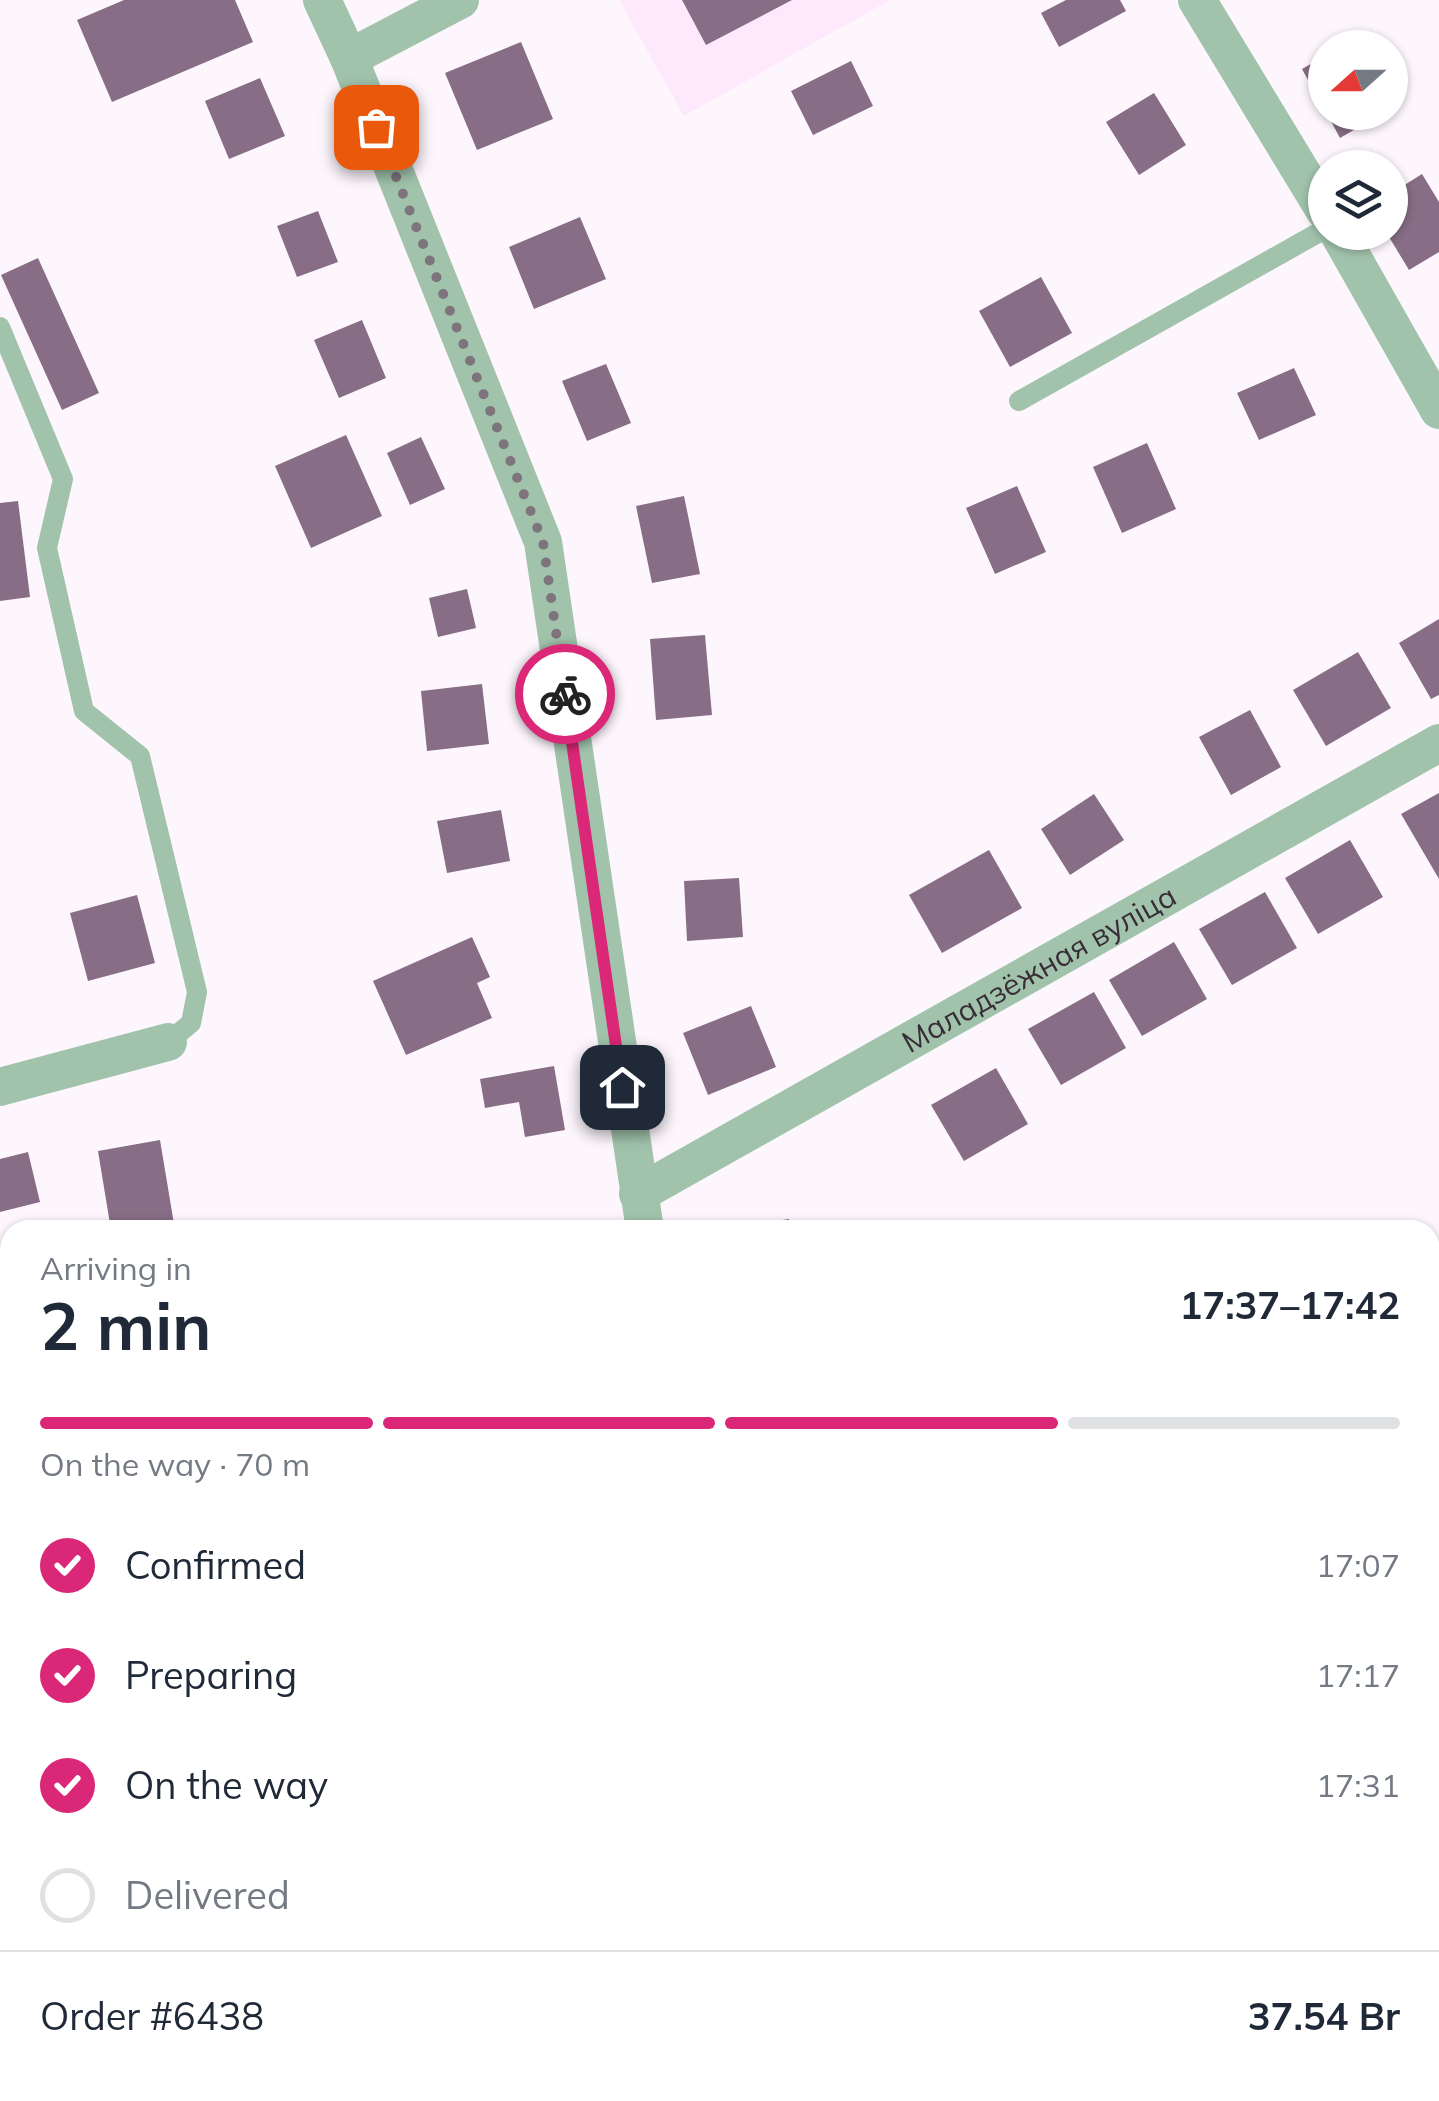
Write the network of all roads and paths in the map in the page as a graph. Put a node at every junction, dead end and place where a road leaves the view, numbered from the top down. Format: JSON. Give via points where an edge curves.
{"nodes":[{"id":1,"x":322,"y":0,"type":"edge"},
{"id":2,"x":460,"y":0,"type":"edge"},
{"id":3,"x":1197,"y":0,"type":"edge"},
{"id":4,"x":348,"y":58,"type":"junction"},
{"id":5,"x":1308,"y":183,"type":"edge"},
{"id":6,"x":1308,"y":240,"type":"edge"},
{"id":7,"x":1348,"y":250,"type":"edge"},
{"id":8,"x":0,"y":327,"type":"edge"},
{"id":9,"x":1019,"y":401,"type":"dead end"},
{"id":10,"x":1439,"y":410,"type":"edge"},
{"id":11,"x":1439,"y":744,"type":"edge"},
{"id":12,"x":168,"y":1042,"type":"joint"},
{"id":13,"x":0,"y":1086,"type":"edge"},
{"id":14,"x":642,"y":1212,"type":"edge"}],
"edges":[{"from":1,"to":4,"type":"street"},
{"from":2,"to":4,"type":"street"},
{"from":3,"to":5,"type":"street"},
{"from":4,"to":14,"type":"street","via":[[543,542]]},
{"from":6,"to":9,"type":"lane"},
{"from":7,"to":10,"type":"street"},
{"from":8,"to":12,"type":"lane","via":[[63,479],[47,548],[84,711],[140,756],[193,974],[191,1023]]},
{"from":11,"to":14,"type":"street","name":"Маладзёжная вуліца"},
{"from":12,"to":13,"type":"street"}]}
